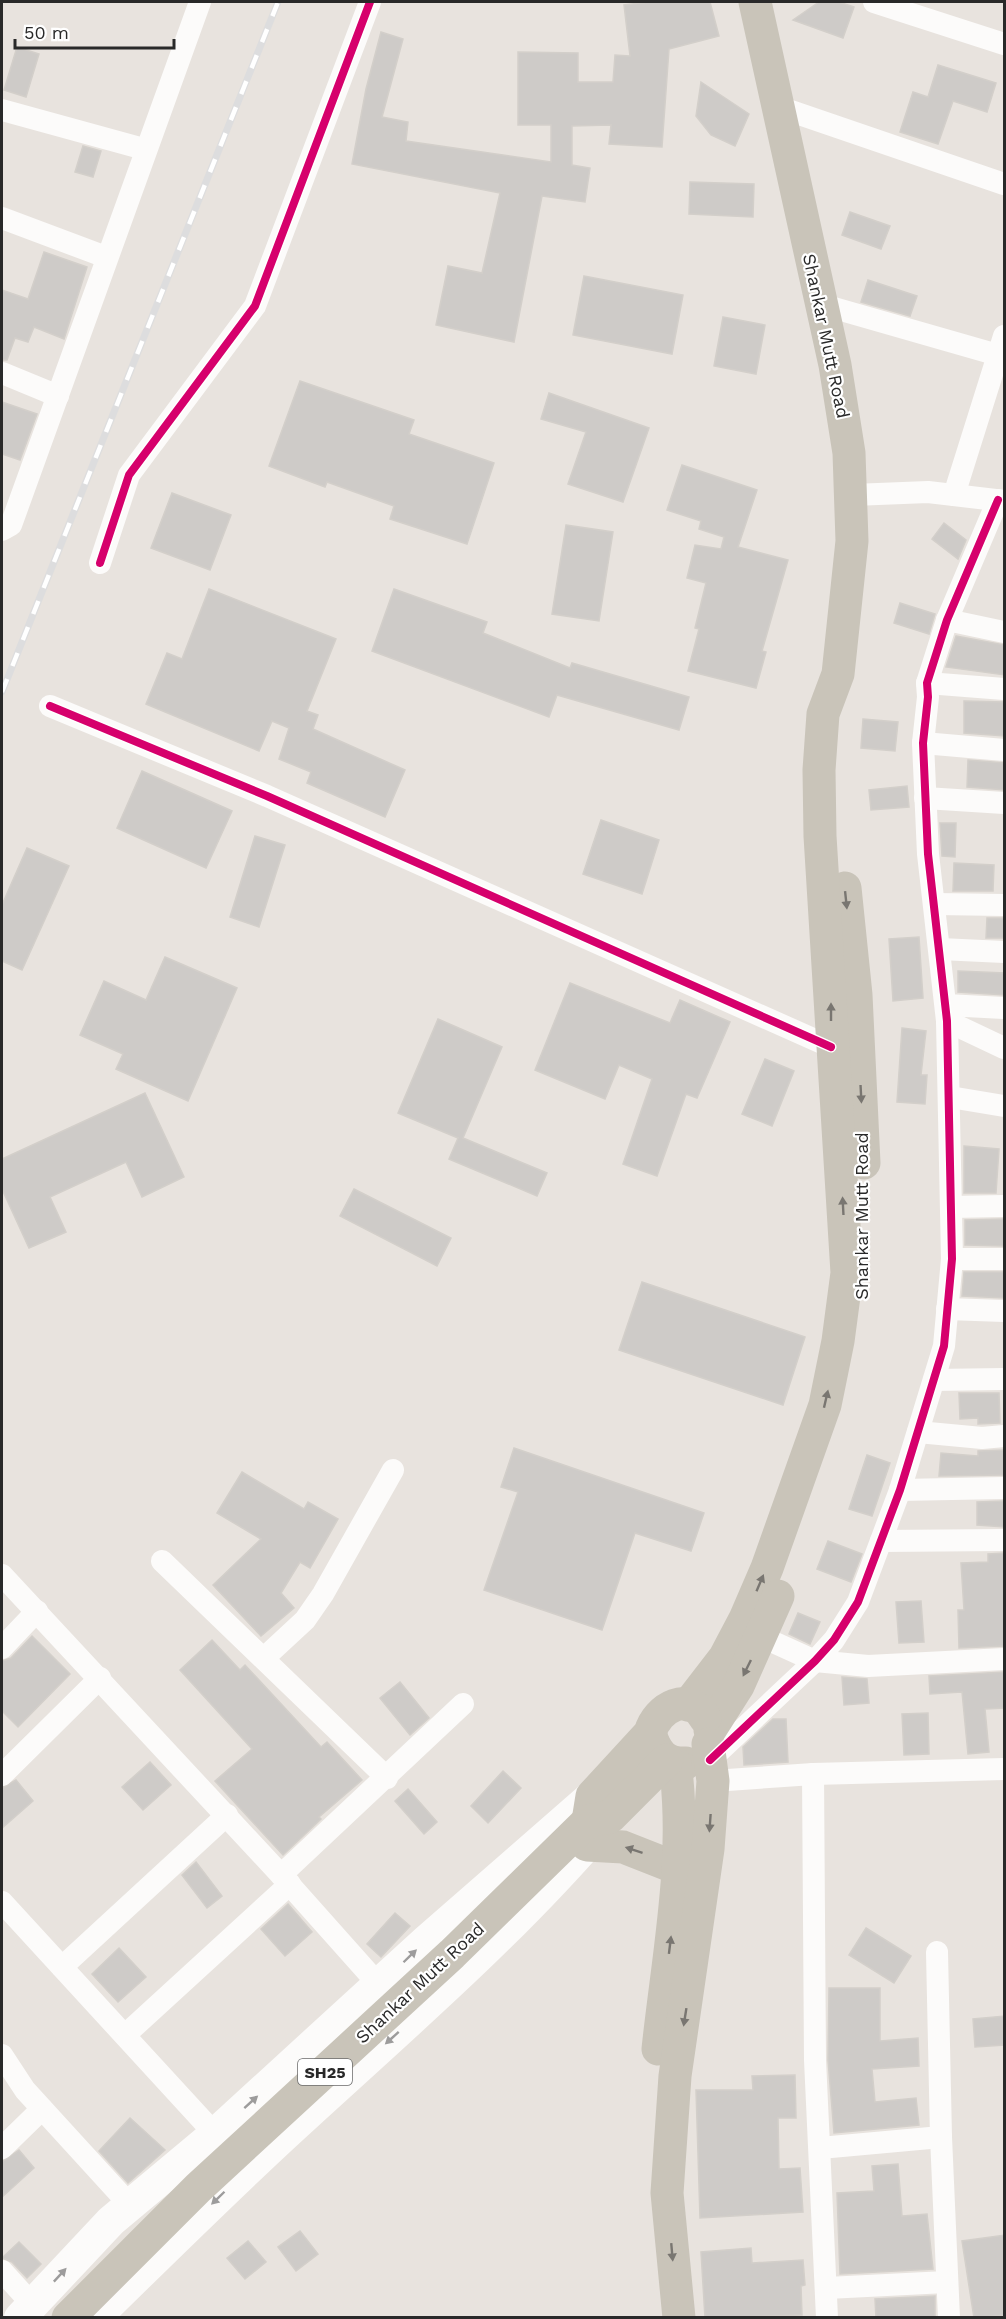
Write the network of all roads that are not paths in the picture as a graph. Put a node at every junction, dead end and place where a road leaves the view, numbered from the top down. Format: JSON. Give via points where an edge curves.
{"nodes":[{"id":1,"x":200,"y":2,"type":"edge"},
{"id":2,"x":370,"y":2,"type":"edge"},
{"id":3,"x":755,"y":2,"type":"edge"},
{"id":4,"x":874,"y":2,"type":"edge"},
{"id":5,"x":1005,"y":44,"type":"edge"},
{"id":6,"x":776,"y":106,"type":"junction"},
{"id":7,"x":2,"y":111,"type":"edge"},
{"id":8,"x":144,"y":150,"type":"junction"},
{"id":9,"x":1005,"y":184,"type":"edge"},
{"id":10,"x":2,"y":218,"type":"edge"},
{"id":11,"x":106,"y":257,"type":"junction"},
{"id":12,"x":820,"y":304,"type":"junction"},
{"id":13,"x":1001,"y":346,"type":"edge"},
{"id":14,"x":2,"y":373,"type":"edge"},
{"id":15,"x":58,"y":396,"type":"junction"},
{"id":16,"x":853,"y":495,"type":"junction"},
{"id":17,"x":954,"y":495,"type":"junction"},
{"id":18,"x":1001,"y":501,"type":"edge"},
{"id":19,"x":2,"y":530,"type":"edge"},
{"id":20,"x":100,"y":563,"type":"dead end"},
{"id":21,"x":947,"y":620,"type":"junction"},
{"id":22,"x":1005,"y":632,"type":"edge"},
{"id":23,"x":838,"y":674,"type":"junction"},
{"id":24,"x":927,"y":683,"type":"junction"},
{"id":25,"x":1005,"y":689,"type":"edge"},
{"id":26,"x":50,"y":705,"type":"dead end"},
{"id":27,"x":923,"y":743,"type":"junction"},
{"id":28,"x":1005,"y":750,"type":"edge"},
{"id":29,"x":925,"y":798,"type":"junction"},
{"id":30,"x":1005,"y":802,"type":"edge"},
{"id":31,"x":935,"y":904,"type":"junction"},
{"id":32,"x":1005,"y":905,"type":"edge"},
{"id":33,"x":940,"y":949,"type":"junction"},
{"id":34,"x":1005,"y":952,"type":"edge"},
{"id":35,"x":1005,"y":1008,"type":"edge"},
{"id":36,"x":946,"y":1013,"type":"junction"},
{"id":37,"x":831,"y":1047,"type":"junction"},
{"id":38,"x":1005,"y":1048,"type":"edge"},
{"id":39,"x":950,"y":1097,"type":"junction"},
{"id":40,"x":1005,"y":1106,"type":"edge"},
{"id":41,"x":1005,"y":1206,"type":"edge"},
{"id":42,"x":951,"y":1207,"type":"junction"},
{"id":43,"x":952,"y":1259,"type":"junction"},
{"id":44,"x":1005,"y":1259,"type":"edge"},
{"id":45,"x":947,"y":1310,"type":"junction"},
{"id":46,"x":1005,"y":1311,"type":"edge"},
{"id":47,"x":849,"y":1343,"type":"junction"},
{"id":48,"x":1005,"y":1379,"type":"edge"},
{"id":49,"x":934,"y":1380,"type":"junction"},
{"id":50,"x":918,"y":1432,"type":"junction"},
{"id":51,"x":1005,"y":1436,"type":"edge"},
{"id":52,"x":393,"y":1470,"type":"dead end"},
{"id":53,"x":1005,"y":1488,"type":"edge"},
{"id":54,"x":900,"y":1490,"type":"junction"},
{"id":55,"x":1005,"y":1539,"type":"edge"},
{"id":56,"x":881,"y":1541,"type":"junction"},
{"id":57,"x":162,"y":1561,"type":"dead end"},
{"id":58,"x":2,"y":1575,"type":"edge"},
{"id":59,"x":37,"y":1611,"type":"junction"},
{"id":60,"x":762,"y":1637,"type":"junction"},
{"id":61,"x":2,"y":1647,"type":"edge"},
{"id":62,"x":264,"y":1658,"type":"junction"},
{"id":63,"x":1005,"y":1659,"type":"edge"},
{"id":64,"x":815,"y":1661,"type":"junction"},
{"id":65,"x":100,"y":1678,"type":"junction"},
{"id":66,"x":463,"y":1704,"type":"dead end"},
{"id":67,"x":688,"y":1705,"type":"junction"},
{"id":68,"x":664,"y":1752,"type":"junction"},
{"id":69,"x":710,"y":1754,"type":"junction"},
{"id":70,"x":1005,"y":1769,"type":"edge"},
{"id":71,"x":813,"y":1774,"type":"junction"},
{"id":72,"x":2,"y":1775,"type":"edge"},
{"id":73,"x":387,"y":1778,"type":"junction"},
{"id":74,"x":227,"y":1815,"type":"junction"},
{"id":75,"x":592,"y":1821,"type":"junction"},
{"id":76,"x":679,"y":1869,"type":"junction"},
{"id":77,"x":286,"y":1879,"type":"junction"},
{"id":78,"x":2,"y":1902,"type":"edge"},
{"id":79,"x":937,"y":1952,"type":"dead end"},
{"id":80,"x":62,"y":1967,"type":"junction"},
{"id":81,"x":379,"y":1985,"type":"junction"},
{"id":82,"x":124,"y":2035,"type":"junction"},
{"id":83,"x":2,"y":2055,"type":"edge"},
{"id":84,"x":42,"y":2109,"type":"junction"},
{"id":85,"x":215,"y":2134,"type":"junction"},
{"id":86,"x":941,"y":2137,"type":"junction"},
{"id":87,"x":2,"y":2148,"type":"edge"},
{"id":88,"x":820,"y":2148,"type":"junction"},
{"id":89,"x":130,"y":2205,"type":"junction"},
{"id":90,"x":2,"y":2271,"type":"edge"},
{"id":91,"x":946,"y":2282,"type":"junction"},
{"id":92,"x":827,"y":2288,"type":"junction"},
{"id":93,"x":26,"y":2311,"type":"edge"},
{"id":94,"x":68,"y":2318,"type":"edge"},
{"id":95,"x":95,"y":2318,"type":"edge"},
{"id":96,"x":656,"y":2318,"type":"edge"},
{"id":97,"x":679,"y":2318,"type":"edge"},
{"id":98,"x":827,"y":2318,"type":"edge"},
{"id":99,"x":949,"y":2318,"type":"edge"}],
"edges":[{"from":1,"to":8,"type":"street"},
{"from":2,"to":20,"type":"street","via":[[255,306],[129,475]]},
{"from":3,"to":6,"type":"main road","name":"Shankar Mutt Road"},
{"from":4,"to":5,"type":"street"},
{"from":6,"to":9,"type":"street"},
{"from":6,"to":12,"type":"main road","name":"Shankar Mutt Road"},
{"from":7,"to":8,"type":"street"},
{"from":8,"to":11,"type":"street"},
{"from":10,"to":11,"type":"street"},
{"from":11,"to":15,"type":"street"},
{"from":12,"to":13,"type":"street"},
{"from":12,"to":16,"type":"main road","name":"Shankar Mutt Road","via":[[843,406]]},
{"from":13,"to":17,"type":"street"},
{"from":14,"to":15,"type":"street"},
{"from":15,"to":19,"type":"street","via":[[11,525]]},
{"from":16,"to":17,"type":"street"},
{"from":16,"to":23,"type":"main road","name":"Shankar Mutt Road"},
{"from":17,"to":18,"type":"street"},
{"from":18,"to":21,"type":"street"},
{"from":21,"to":22,"type":"street"},
{"from":21,"to":24,"type":"street"},
{"from":37,"to":23,"type":"main road","name":"Shankar Mutt Road","one_way":true,"via":[[819,770],[824,714]]},
{"from":23,"to":47,"type":"main road","name":"Shankar Mutt Road","one_way":true,"via":[[842,718],[838,774],[840,837],[856,995],[866,1212]]},
{"from":24,"to":25,"type":"street"},
{"from":24,"to":27,"type":"street"},
{"from":26,"to":37,"type":"street","via":[[277,801]]},
{"from":27,"to":28,"type":"street"},
{"from":27,"to":29,"type":"street"},
{"from":29,"to":30,"type":"street"},
{"from":29,"to":31,"type":"street"},
{"from":31,"to":32,"type":"street"},
{"from":31,"to":33,"type":"street"},
{"from":33,"to":34,"type":"street"},
{"from":33,"to":36,"type":"street"},
{"from":35,"to":36,"type":"street"},
{"from":36,"to":38,"type":"street"},
{"from":36,"to":39,"type":"street"},
{"from":47,"to":37,"type":"main road","name":"Shankar Mutt Road","one_way":true,"via":[[838,1105]]},
{"from":39,"to":40,"type":"street"},
{"from":39,"to":42,"type":"street"},
{"from":41,"to":42,"type":"street"},
{"from":42,"to":43,"type":"street"},
{"from":43,"to":44,"type":"street"},
{"from":43,"to":45,"type":"street"},
{"from":45,"to":46,"type":"street"},
{"from":45,"to":49,"type":"street","via":[[944,1346]]},
{"from":47,"to":60,"type":"main road","name":"Shankar Mutt Road","via":[[840,1430]]},
{"from":67,"to":47,"type":"main road","name":"Shankar Mutt Road","one_way":true,"via":[[725,1657],[745,1618]]},
{"from":48,"to":49,"type":"street"},
{"from":49,"to":50,"type":"street"},
{"from":50,"to":51,"type":"street","via":[[982,1438]]},
{"from":50,"to":54,"type":"street"},
{"from":52,"to":62,"type":"street","via":[[323,1594],[305,1620]]},
{"from":53,"to":54,"type":"street"},
{"from":54,"to":56,"type":"street"},
{"from":55,"to":56,"type":"street"},
{"from":56,"to":64,"type":"street","via":[[858,1602]]},
{"from":57,"to":62,"type":"street"},
{"from":58,"to":59,"type":"street"},
{"from":59,"to":61,"type":"street"},
{"from":59,"to":65,"type":"street"},
{"from":60,"to":64,"type":"street"},
{"from":60,"to":69,"type":"main road","name":"Shankar Mutt Road","one_way":true},
{"from":62,"to":73,"type":"street"},
{"from":63,"to":64,"type":"street","via":[[885,1666]]},
{"from":64,"to":69,"type":"street"},
{"from":65,"to":72,"type":"street"},
{"from":65,"to":74,"type":"street"},
{"from":66,"to":73,"type":"street"},
{"from":67,"to":68,"type":"main road","name":"Shankar Mutt Road","number":"SH25","via":[[675,1704],[653,1720]]},
{"from":67,"to":69,"type":"main road","via":[[703,1714]]},
{"from":68,"to":69,"type":"main road","name":"Shankar Mutt Road","number":"SH25","via":[[688,1762]]},
{"from":68,"to":75,"type":"main road","name":"Shankar Mutt Road","number":"SH25"},
{"from":68,"to":76,"type":"main road","via":[[681,1837]]},
{"from":69,"to":71,"type":"street"},
{"from":69,"to":97,"type":"main road","one_way":true,"via":[[705,1878],[675,2076],[667,2193]]},
{"from":70,"to":71,"type":"street"},
{"from":71,"to":88,"type":"street","via":[[815,2060]]},
{"from":73,"to":77,"type":"street"},
{"from":74,"to":77,"type":"street"},
{"from":74,"to":80,"type":"street"},
{"from":76,"to":75,"type":"main road","one_way":true,"via":[[623,1847]]},
{"from":81,"to":75,"type":"main road","one_way":true,"via":[[426,1941]]},
{"from":75,"to":94,"type":"main road","name":"Shankar Mutt Road","number":"SH25","via":[[198,2188]]},
{"from":75,"to":95,"type":"main road","one_way":true,"via":[[520,1915],[274,2144]]},
{"from":96,"to":76,"type":"main road","one_way":true,"via":[[647,2193],[654,2086]]},
{"from":77,"to":81,"type":"street"},
{"from":77,"to":82,"type":"street"},
{"from":78,"to":80,"type":"street"},
{"from":79,"to":86,"type":"street"},
{"from":80,"to":82,"type":"street"},
{"from":85,"to":81,"type":"main road","one_way":true},
{"from":82,"to":85,"type":"street"},
{"from":83,"to":84,"type":"street"},
{"from":84,"to":87,"type":"street"},
{"from":84,"to":89,"type":"street"},
{"from":85,"to":89,"type":"main road"},
{"from":86,"to":88,"type":"street"},
{"from":86,"to":91,"type":"street"},
{"from":88,"to":92,"type":"street"},
{"from":93,"to":89,"type":"main road","one_way":true},
{"from":90,"to":93,"type":"street"},
{"from":91,"to":92,"type":"street"},
{"from":91,"to":99,"type":"street"},
{"from":92,"to":98,"type":"street"}]}
